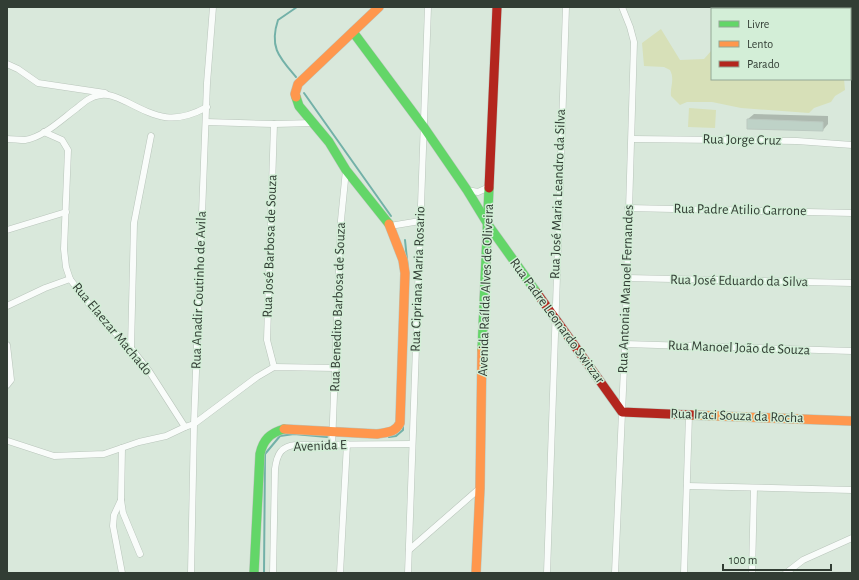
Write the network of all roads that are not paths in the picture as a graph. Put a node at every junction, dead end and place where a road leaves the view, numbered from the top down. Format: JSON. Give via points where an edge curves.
{"nodes":[{"id":1,"x":213,"y":7,"type":"edge"},
{"id":2,"x":379,"y":7,"type":"edge"},
{"id":3,"x":428,"y":7,"type":"edge"},
{"id":4,"x":497,"y":7,"type":"edge"},
{"id":5,"x":566,"y":7,"type":"edge"},
{"id":6,"x":622,"y":7,"type":"edge"},
{"id":7,"x":353,"y":32,"type":"junction"},
{"id":8,"x":7,"y":64,"type":"edge"},
{"id":9,"x":111,"y":95,"type":"junction"},
{"id":10,"x":207,"y":107,"type":"junction"},
{"id":11,"x":206,"y":122,"type":"junction"},
{"id":12,"x":314,"y":123,"type":"junction"},
{"id":13,"x":274,"y":124,"type":"junction"},
{"id":14,"x":423,"y":126,"type":"junction"},
{"id":15,"x":44,"y":132,"type":"junction"},
{"id":16,"x":151,"y":136,"type":"dead end"},
{"id":17,"x":7,"y":139,"type":"edge"},
{"id":18,"x":632,"y":139,"type":"junction"},
{"id":19,"x":852,"y":145,"type":"edge"},
{"id":20,"x":346,"y":170,"type":"junction"},
{"id":21,"x":490,"y":183,"type":"junction"},
{"id":22,"x":467,"y":190,"type":"junction"},
{"id":23,"x":628,"y":208,"type":"junction"},
{"id":24,"x":66,"y":212,"type":"junction"},
{"id":25,"x":852,"y":212,"type":"edge"},
{"id":26,"x":420,"y":220,"type":"junction"},
{"id":27,"x":390,"y":226,"type":"junction"},
{"id":28,"x":488,"y":226,"type":"junction"},
{"id":29,"x":7,"y":230,"type":"edge"},
{"id":30,"x":627,"y":278,"type":"junction"},
{"id":31,"x":70,"y":279,"type":"junction"},
{"id":32,"x":852,"y":283,"type":"edge"},
{"id":33,"x":7,"y":306,"type":"edge"},
{"id":34,"x":554,"y":318,"type":"junction"},
{"id":35,"x":625,"y":344,"type":"junction"},
{"id":36,"x":7,"y":345,"type":"edge"},
{"id":37,"x":131,"y":348,"type":"junction"},
{"id":38,"x":852,"y":351,"type":"edge"},
{"id":39,"x":274,"y":367,"type":"junction"},
{"id":40,"x":336,"y":368,"type":"junction"},
{"id":41,"x":7,"y":385,"type":"edge"},
{"id":42,"x":622,"y":412,"type":"junction"},
{"id":43,"x":690,"y":415,"type":"junction"},
{"id":44,"x":852,"y":420,"type":"edge"},
{"id":45,"x":194,"y":424,"type":"junction"},
{"id":46,"x":185,"y":427,"type":"junction"},
{"id":47,"x":332,"y":431,"type":"junction"},
{"id":48,"x":8,"y":441,"type":"dead end"},
{"id":49,"x":332,"y":444,"type":"junction"},
{"id":50,"x":347,"y":444,"type":"junction"},
{"id":51,"x":412,"y":444,"type":"junction"},
{"id":52,"x":122,"y":448,"type":"junction"},
{"id":53,"x":687,"y":486,"type":"junction"},
{"id":54,"x":480,"y":488,"type":"junction"},
{"id":55,"x":754,"y":488,"type":"junction"},
{"id":56,"x":852,"y":490,"type":"edge"},
{"id":57,"x":121,"y":500,"type":"junction"},
{"id":58,"x":852,"y":538,"type":"edge"},
{"id":59,"x":409,"y":550,"type":"junction"},
{"id":60,"x":140,"y":554,"type":"dead end"},
{"id":61,"x":122,"y":573,"type":"edge"},
{"id":62,"x":191,"y":573,"type":"edge"},
{"id":63,"x":254,"y":573,"type":"edge"},
{"id":64,"x":273,"y":573,"type":"edge"},
{"id":65,"x":340,"y":573,"type":"edge"},
{"id":66,"x":408,"y":573,"type":"edge"},
{"id":67,"x":476,"y":573,"type":"edge"},
{"id":68,"x":547,"y":573,"type":"edge"},
{"id":69,"x":616,"y":573,"type":"edge"},
{"id":70,"x":684,"y":573,"type":"edge"},
{"id":71,"x":752,"y":573,"type":"edge"},
{"id":72,"x":786,"y":573,"type":"edge"}],
"edges":[{"from":1,"to":10,"type":"street","name":"Rua Anadir Coutinho de Avila"},
{"from":2,"to":7,"type":"street"},
{"from":3,"to":14,"type":"street","name":"Rua Cipriana Maria Rosario"},
{"from":4,"to":21,"type":"street","name":"Avenida Raílda Alves de Oliveira"},
{"from":5,"to":34,"type":"street","name":"Rua José Maria Leandro da Silva"},
{"from":6,"to":18,"type":"street","name":"Rua Antonia Manoel Fernandes","via":[[634,42]]},
{"from":7,"to":12,"type":"street","via":[[298,84],[296,100]]},
{"from":7,"to":14,"type":"street","name":"Rua Padre Leonardo Switzar"},
{"from":8,"to":9,"type":"street","via":[[38,83]]},
{"from":9,"to":10,"type":"street","via":[[167,118],[180,118]]},
{"from":9,"to":15,"type":"street","via":[[89,98]]},
{"from":10,"to":11,"type":"street","name":"Rua Anadir Coutinho de Avila"},
{"from":11,"to":13,"type":"street"},
{"from":11,"to":45,"type":"street","name":"Rua Anadir Coutinho de Avila"},
{"from":12,"to":13,"type":"street"},
{"from":12,"to":20,"type":"street"},
{"from":13,"to":39,"type":"street","name":"Rua José Barbosa de Souza","via":[[267,340]]},
{"from":14,"to":22,"type":"street","name":"Rua Padre Leonardo Switzar"},
{"from":14,"to":26,"type":"street","name":"Rua Cipriana Maria Rosario"},
{"from":15,"to":17,"type":"street","via":[[25,140]]},
{"from":15,"to":24,"type":"street","name":"Rua Elaezar Machado","via":[[62,140],[68,150]]},
{"from":16,"to":37,"type":"street","via":[[134,223]]},
{"from":18,"to":19,"type":"street","name":"Rua Jorge Cruz","via":[[797,141]]},
{"from":18,"to":23,"type":"street","name":"Rua Antonia Manoel Fernandes"},
{"from":20,"to":27,"type":"street"},
{"from":20,"to":40,"type":"street","name":"Rua Benedito Barbosa de Souza","via":[[341,220]]},
{"from":21,"to":22,"type":"street","via":[[487,188],[478,192]]},
{"from":21,"to":28,"type":"street","name":"Avenida Raílda Alves de Oliveira"},
{"from":22,"to":28,"type":"street","name":"Rua Padre Leonardo Switzar"},
{"from":23,"to":25,"type":"street","name":"Rua Padre Atilio Garrone"},
{"from":23,"to":30,"type":"street","name":"Rua Antonia Manoel Fernandes"},
{"from":24,"to":29,"type":"street"},
{"from":24,"to":31,"type":"street","name":"Rua Elaezar Machado","via":[[64,249]]},
{"from":26,"to":27,"type":"street"},
{"from":26,"to":51,"type":"street","name":"Rua Cipriana Maria Rosario"},
{"from":27,"to":47,"type":"street","via":[[405,273],[400,423],[398,428],[389,432]]},
{"from":28,"to":34,"type":"street","name":"Rua Padre Leonardo Switzar"},
{"from":28,"to":54,"type":"street","name":"Avenida Raílda Alves de Oliveira"},
{"from":30,"to":32,"type":"street","name":"Rua José Eduardo da Silva"},
{"from":30,"to":35,"type":"street","name":"Rua Antonia Manoel Fernandes"},
{"from":31,"to":33,"type":"street"},
{"from":31,"to":37,"type":"street","name":"Rua Elaezar Machado","via":[[98,316]]},
{"from":34,"to":42,"type":"street","name":"Rua Padre Leonardo Switzar"},
{"from":34,"to":68,"type":"street","name":"Rua José Maria Leandro da Silva"},
{"from":35,"to":38,"type":"street","name":"Rua Manoel João de Souza"},
{"from":35,"to":42,"type":"street","name":"Rua Antonia Manoel Fernandes"},
{"from":36,"to":41,"type":"street","via":[[11,380]]},
{"from":37,"to":46,"type":"street","name":"Rua Elaezar Machado"},
{"from":39,"to":40,"type":"street"},
{"from":39,"to":45,"type":"street","via":[[257,376]]},
{"from":40,"to":47,"type":"street","name":"Rua Benedito Barbosa de Souza"},
{"from":42,"to":43,"type":"street","name":"Rua Iraci Souza da Rocha"},
{"from":42,"to":69,"type":"street","name":"Rua Antonia Manoel Fernandes"},
{"from":43,"to":44,"type":"street","name":"Rua Iraci Souza da Rocha"},
{"from":43,"to":53,"type":"street"},
{"from":45,"to":46,"type":"street"},
{"from":45,"to":62,"type":"street","name":"Rua Anadir Coutinho de Avila"},
{"from":46,"to":52,"type":"street","via":[[166,436]]},
{"from":47,"to":49,"type":"street","name":"Rua Benedito Barbosa de Souza"},
{"from":47,"to":63,"type":"street","via":[[285,429],[278,430],[265,439],[260,454]]},
{"from":48,"to":52,"type":"street","via":[[54,456],[104,454]]},
{"from":49,"to":50,"type":"street","name":"Avenida E"},
{"from":49,"to":64,"type":"street","name":"Avenida E","via":[[288,446],[280,451],[276,458]]},
{"from":50,"to":51,"type":"street","name":"Avenida E"},
{"from":50,"to":65,"type":"street"},
{"from":51,"to":59,"type":"street","name":"Rua Cipriana Maria Rosario"},
{"from":52,"to":57,"type":"street"},
{"from":53,"to":55,"type":"street"},
{"from":53,"to":70,"type":"street"},
{"from":54,"to":59,"type":"street"},
{"from":54,"to":67,"type":"street","name":"Avenida Raílda Alves de Oliveira"},
{"from":55,"to":56,"type":"street"},
{"from":55,"to":71,"type":"street"},
{"from":57,"to":60,"type":"street"},
{"from":57,"to":61,"type":"street","via":[[114,515],[113,526]]},
{"from":58,"to":72,"type":"street","via":[[803,560]]},
{"from":59,"to":66,"type":"street","name":"Rua Cipriana Maria Rosario"}]}
